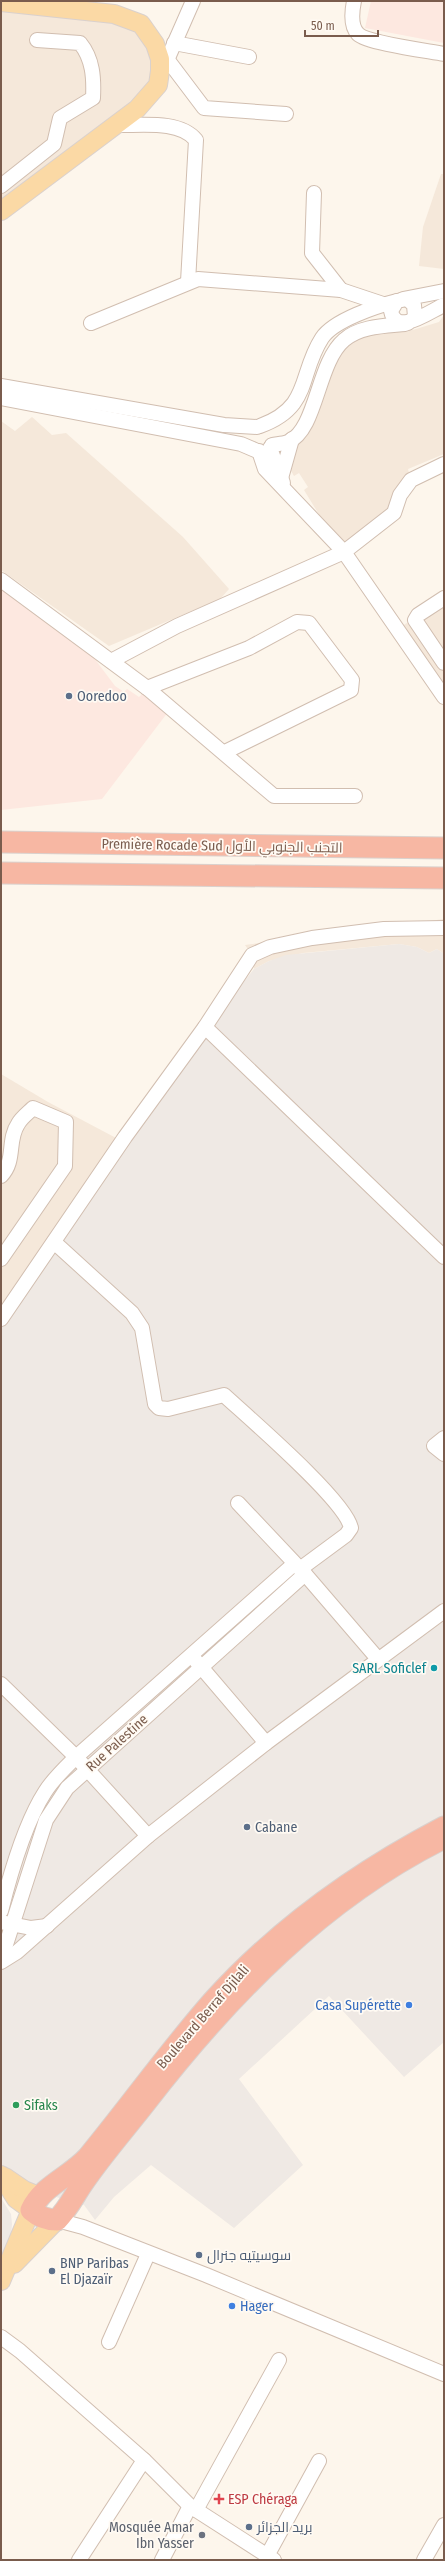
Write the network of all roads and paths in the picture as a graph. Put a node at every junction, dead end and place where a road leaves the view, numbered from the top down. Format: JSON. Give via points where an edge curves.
{"nodes":[{"id":1,"x":193,"y":1,"type":"edge"},
{"id":2,"x":354,"y":1,"type":"edge"},
{"id":3,"x":1,"y":2,"type":"edge"},
{"id":4,"x":22,"y":2,"type":"edge"},
{"id":5,"x":37,"y":40,"type":"dead end"},
{"id":6,"x":174,"y":43,"type":"junction"},
{"id":7,"x":444,"y":54,"type":"edge"},
{"id":8,"x":249,"y":57,"type":"dead end"},
{"id":9,"x":167,"y":59,"type":"junction"},
{"id":10,"x":158,"y":85,"type":"junction"},
{"id":11,"x":286,"y":114,"type":"dead end"},
{"id":12,"x":115,"y":125,"type":"junction"},
{"id":13,"x":1,"y":186,"type":"edge"},
{"id":14,"x":314,"y":193,"type":"dead end"},
{"id":15,"x":1,"y":211,"type":"edge"},
{"id":16,"x":188,"y":282,"type":"junction"},
{"id":17,"x":341,"y":290,"type":"junction"},
{"id":18,"x":444,"y":291,"type":"edge"},
{"id":19,"x":400,"y":300,"type":"junction"},
{"id":20,"x":383,"y":304,"type":"junction"},
{"id":21,"x":444,"y":305,"type":"edge"},
{"id":22,"x":91,"y":323,"type":"dead end"},
{"id":23,"x":407,"y":323,"type":"junction"},
{"id":24,"x":1,"y":386,"type":"edge"},
{"id":25,"x":1,"y":398,"type":"edge"},
{"id":26,"x":258,"y":427,"type":"junction"},
{"id":27,"x":292,"y":439,"type":"junction"},
{"id":28,"x":264,"y":448,"type":"junction"},
{"id":29,"x":444,"y":464,"type":"edge"},
{"id":30,"x":283,"y":483,"type":"junction"},
{"id":31,"x":344,"y":552,"type":"junction"},
{"id":32,"x":1,"y":580,"type":"edge"},
{"id":33,"x":444,"y":598,"type":"edge"},
{"id":34,"x":442,"y":656,"type":"edge"},
{"id":35,"x":111,"y":662,"type":"junction"},
{"id":36,"x":422,"y":664,"type":"junction"},
{"id":37,"x":147,"y":688,"type":"junction"},
{"id":38,"x":444,"y":696,"type":"edge"},
{"id":39,"x":225,"y":752,"type":"junction"},
{"id":40,"x":355,"y":796,"type":"dead end"},
{"id":41,"x":1,"y":842,"type":"edge"},
{"id":42,"x":444,"y":848,"type":"edge"},
{"id":43,"x":1,"y":873,"type":"edge"},
{"id":44,"x":444,"y":878,"type":"edge"},
{"id":45,"x":444,"y":928,"type":"edge"},
{"id":46,"x":205,"y":1027,"type":"junction"},
{"id":47,"x":1,"y":1176,"type":"edge"},
{"id":48,"x":54,"y":1242,"type":"junction"},
{"id":49,"x":444,"y":1257,"type":"edge"},
{"id":50,"x":1,"y":1259,"type":"edge"},
{"id":51,"x":1,"y":1319,"type":"edge"},
{"id":52,"x":444,"y":1438,"type":"edge"},
{"id":53,"x":444,"y":1454,"type":"edge"},
{"id":54,"x":238,"y":1503,"type":"dead end"},
{"id":55,"x":300,"y":1569,"type":"junction"},
{"id":56,"x":444,"y":1611,"type":"edge"},
{"id":57,"x":191,"y":1655,"type":"junction"},
{"id":58,"x":378,"y":1659,"type":"junction"},
{"id":59,"x":201,"y":1667,"type":"junction"},
{"id":60,"x":1,"y":1684,"type":"edge"},
{"id":61,"x":266,"y":1743,"type":"junction"},
{"id":62,"x":76,"y":1757,"type":"junction"},
{"id":63,"x":87,"y":1770,"type":"junction"},
{"id":64,"x":444,"y":1827,"type":"edge"},
{"id":65,"x":148,"y":1836,"type":"junction"},
{"id":66,"x":444,"y":1838,"type":"edge"},
{"id":67,"x":1,"y":1911,"type":"edge"},
{"id":68,"x":7,"y":1923,"type":"edge"},
{"id":69,"x":48,"y":1926,"type":"junction"},
{"id":70,"x":1,"y":1961,"type":"edge"},
{"id":71,"x":1,"y":2174,"type":"edge"},
{"id":72,"x":72,"y":2201,"type":"junction"},
{"id":73,"x":35,"y":2203,"type":"junction"},
{"id":74,"x":57,"y":2220,"type":"junction"},
{"id":75,"x":91,"y":2230,"type":"junction"},
{"id":76,"x":148,"y":2254,"type":"junction"},
{"id":77,"x":3,"y":2277,"type":"edge"},
{"id":78,"x":1,"y":2338,"type":"edge"},
{"id":79,"x":109,"y":2342,"type":"dead end"},
{"id":80,"x":279,"y":2360,"type":"dead end"},
{"id":81,"x":444,"y":2374,"type":"edge"},
{"id":82,"x":144,"y":2460,"type":"junction"},
{"id":83,"x":319,"y":2461,"type":"dead end"},
{"id":84,"x":193,"y":2508,"type":"junction"},
{"id":85,"x":444,"y":2525,"type":"edge"},
{"id":86,"x":264,"y":2557,"type":"edge"},
{"id":87,"x":79,"y":2560,"type":"edge"},
{"id":88,"x":162,"y":2560,"type":"edge"},
{"id":89,"x":424,"y":2560,"type":"edge"}],
"edges":[{"from":1,"to":6,"type":"street"},
{"from":2,"to":7,"type":"street","via":[[353,23],[358,34],[371,40]]},
{"from":3,"to":4,"type":"main road"},
{"from":4,"to":10,"type":"main road","via":[[114,14],[141,24],[155,44],[160,59]]},
{"from":5,"to":13,"type":"street","via":[[80,43],[88,53],[94,81],[93,98],[60,118],[54,144]]},
{"from":6,"to":8,"type":"street"},
{"from":6,"to":9,"type":"street"},
{"from":9,"to":10,"type":"street"},
{"from":9,"to":11,"type":"street","via":[[204,108]]},
{"from":10,"to":12,"type":"main road","via":[[137,109]]},
{"from":12,"to":15,"type":"main road"},
{"from":12,"to":16,"type":"street","via":[[171,127],[192,135],[196,140]]},
{"from":14,"to":17,"type":"street","via":[[312,253]]},
{"from":16,"to":17,"type":"street","via":[[198,279]]},
{"from":16,"to":22,"type":"street"},
{"from":17,"to":20,"type":"street"},
{"from":18,"to":19,"type":"street"},
{"from":19,"to":20,"type":"street"},
{"from":19,"to":23,"type":"street","via":[[392,307],[392,316],[397,322]]},
{"from":20,"to":26,"type":"street","via":[[330,329],[315,351],[302,392],[294,404],[283,415]]},
{"from":21,"to":23,"type":"street"},
{"from":23,"to":27,"type":"street","via":[[368,328],[345,339],[327,363],[314,407]]},
{"from":24,"to":26,"type":"street","via":[[224,425]]},
{"from":25,"to":28,"type":"street"},
{"from":26,"to":28,"type":"street","via":[[270,430],[274,437]]},
{"from":26,"to":28,"type":"street","via":[[249,436],[250,444]]},
{"from":27,"to":28,"type":"street","via":[[287,443]]},
{"from":27,"to":30,"type":"street"},
{"from":28,"to":30,"type":"street"},
{"from":29,"to":31,"type":"street","via":[[411,480],[400,495],[394,513]]},
{"from":30,"to":31,"type":"street"},
{"from":31,"to":35,"type":"street","via":[[178,626]]},
{"from":31,"to":36,"type":"street"},
{"from":32,"to":35,"type":"street"},
{"from":33,"to":34,"type":"street","via":[[418,615],[415,620]]},
{"from":34,"to":36,"type":"street"},
{"from":35,"to":37,"type":"street"},
{"from":36,"to":38,"type":"street"},
{"from":37,"to":39,"type":"street"},
{"from":37,"to":39,"type":"street","via":[[249,648],[297,622],[309,623],[352,680],[351,690]]},
{"from":39,"to":40,"type":"street","via":[[274,796]]},
{"from":41,"to":42,"type":"highway","name":"Première Rocade Sud التجنب الجنوبي الأول"},
{"from":43,"to":44,"type":"highway","name":"Première Rocade Sud التجنب الجنوبي الأول"},
{"from":45,"to":46,"type":"street","via":[[384,929],[312,938],[270,947],[252,955]]},
{"from":46,"to":48,"type":"street"},
{"from":46,"to":49,"type":"street"},
{"from":47,"to":50,"type":"street","via":[[11,1161],[13,1135],[18,1124],[33,1108],[66,1122],[65,1166]]},
{"from":48,"to":51,"type":"street"},
{"from":48,"to":55,"type":"street","via":[[132,1313],[142,1328],[155,1404],[159,1408],[168,1409],[224,1395],[304,1469],[344,1513],[351,1528],[346,1535]]},
{"from":52,"to":53,"type":"street","via":[[434,1446]]},
{"from":54,"to":55,"type":"street"},
{"from":55,"to":57,"type":"street","name":"Rue Palestine"},
{"from":55,"to":58,"type":"street"},
{"from":55,"to":59,"type":"street","name":"Rue Palestine"},
{"from":56,"to":58,"type":"street"},
{"from":57,"to":59,"type":"street"},
{"from":57,"to":62,"type":"street","name":"Rue Palestine"},
{"from":58,"to":61,"type":"street"},
{"from":59,"to":61,"type":"street"},
{"from":59,"to":63,"type":"street","name":"Rue Palestine"},
{"from":60,"to":62,"type":"street"},
{"from":61,"to":65,"type":"street"},
{"from":62,"to":63,"type":"street"},
{"from":62,"to":67,"type":"street","name":"Rue Palestine","via":[[44,1792],[12,1870]]},
{"from":63,"to":65,"type":"street"},
{"from":63,"to":68,"type":"street","name":"Rue Palestine","via":[[67,1788],[46,1820]]},
{"from":64,"to":73,"type":"highway","name":"Boulevard Berraf Djilali","via":[[385,1860],[313,1908],[280,1936],[214,2001],[88,2157]]},
{"from":65,"to":69,"type":"street"},
{"from":66,"to":72,"type":"highway","name":"Boulevard Berraf Djilali","via":[[352,1894],[309,1926],[267,1964],[168,2073]]},
{"from":68,"to":69,"type":"street","via":[[31,1928]]},
{"from":68,"to":70,"type":"street","name":"Rue Palestine"},
{"from":69,"to":70,"type":"street","via":[[17,1952]]},
{"from":71,"to":73,"type":"main road"},
{"from":72,"to":74,"type":"highway","name":"Boulevard Berraf Djilali"},
{"from":72,"to":75,"type":"street"},
{"from":73,"to":74,"type":"highway","via":[[40,2216]]},
{"from":73,"to":77,"type":"main road"},
{"from":74,"to":75,"type":"street"},
{"from":74,"to":77,"type":"main road"},
{"from":75,"to":76,"type":"street"},
{"from":76,"to":79,"type":"street"},
{"from":76,"to":81,"type":"street","via":[[206,2275]]},
{"from":78,"to":82,"type":"street","via":[[20,2351]]},
{"from":80,"to":84,"type":"street"},
{"from":82,"to":84,"type":"street"},
{"from":82,"to":87,"type":"street"},
{"from":83,"to":86,"type":"street"},
{"from":84,"to":86,"type":"street"},
{"from":84,"to":88,"type":"street"},
{"from":85,"to":89,"type":"street"}]}
